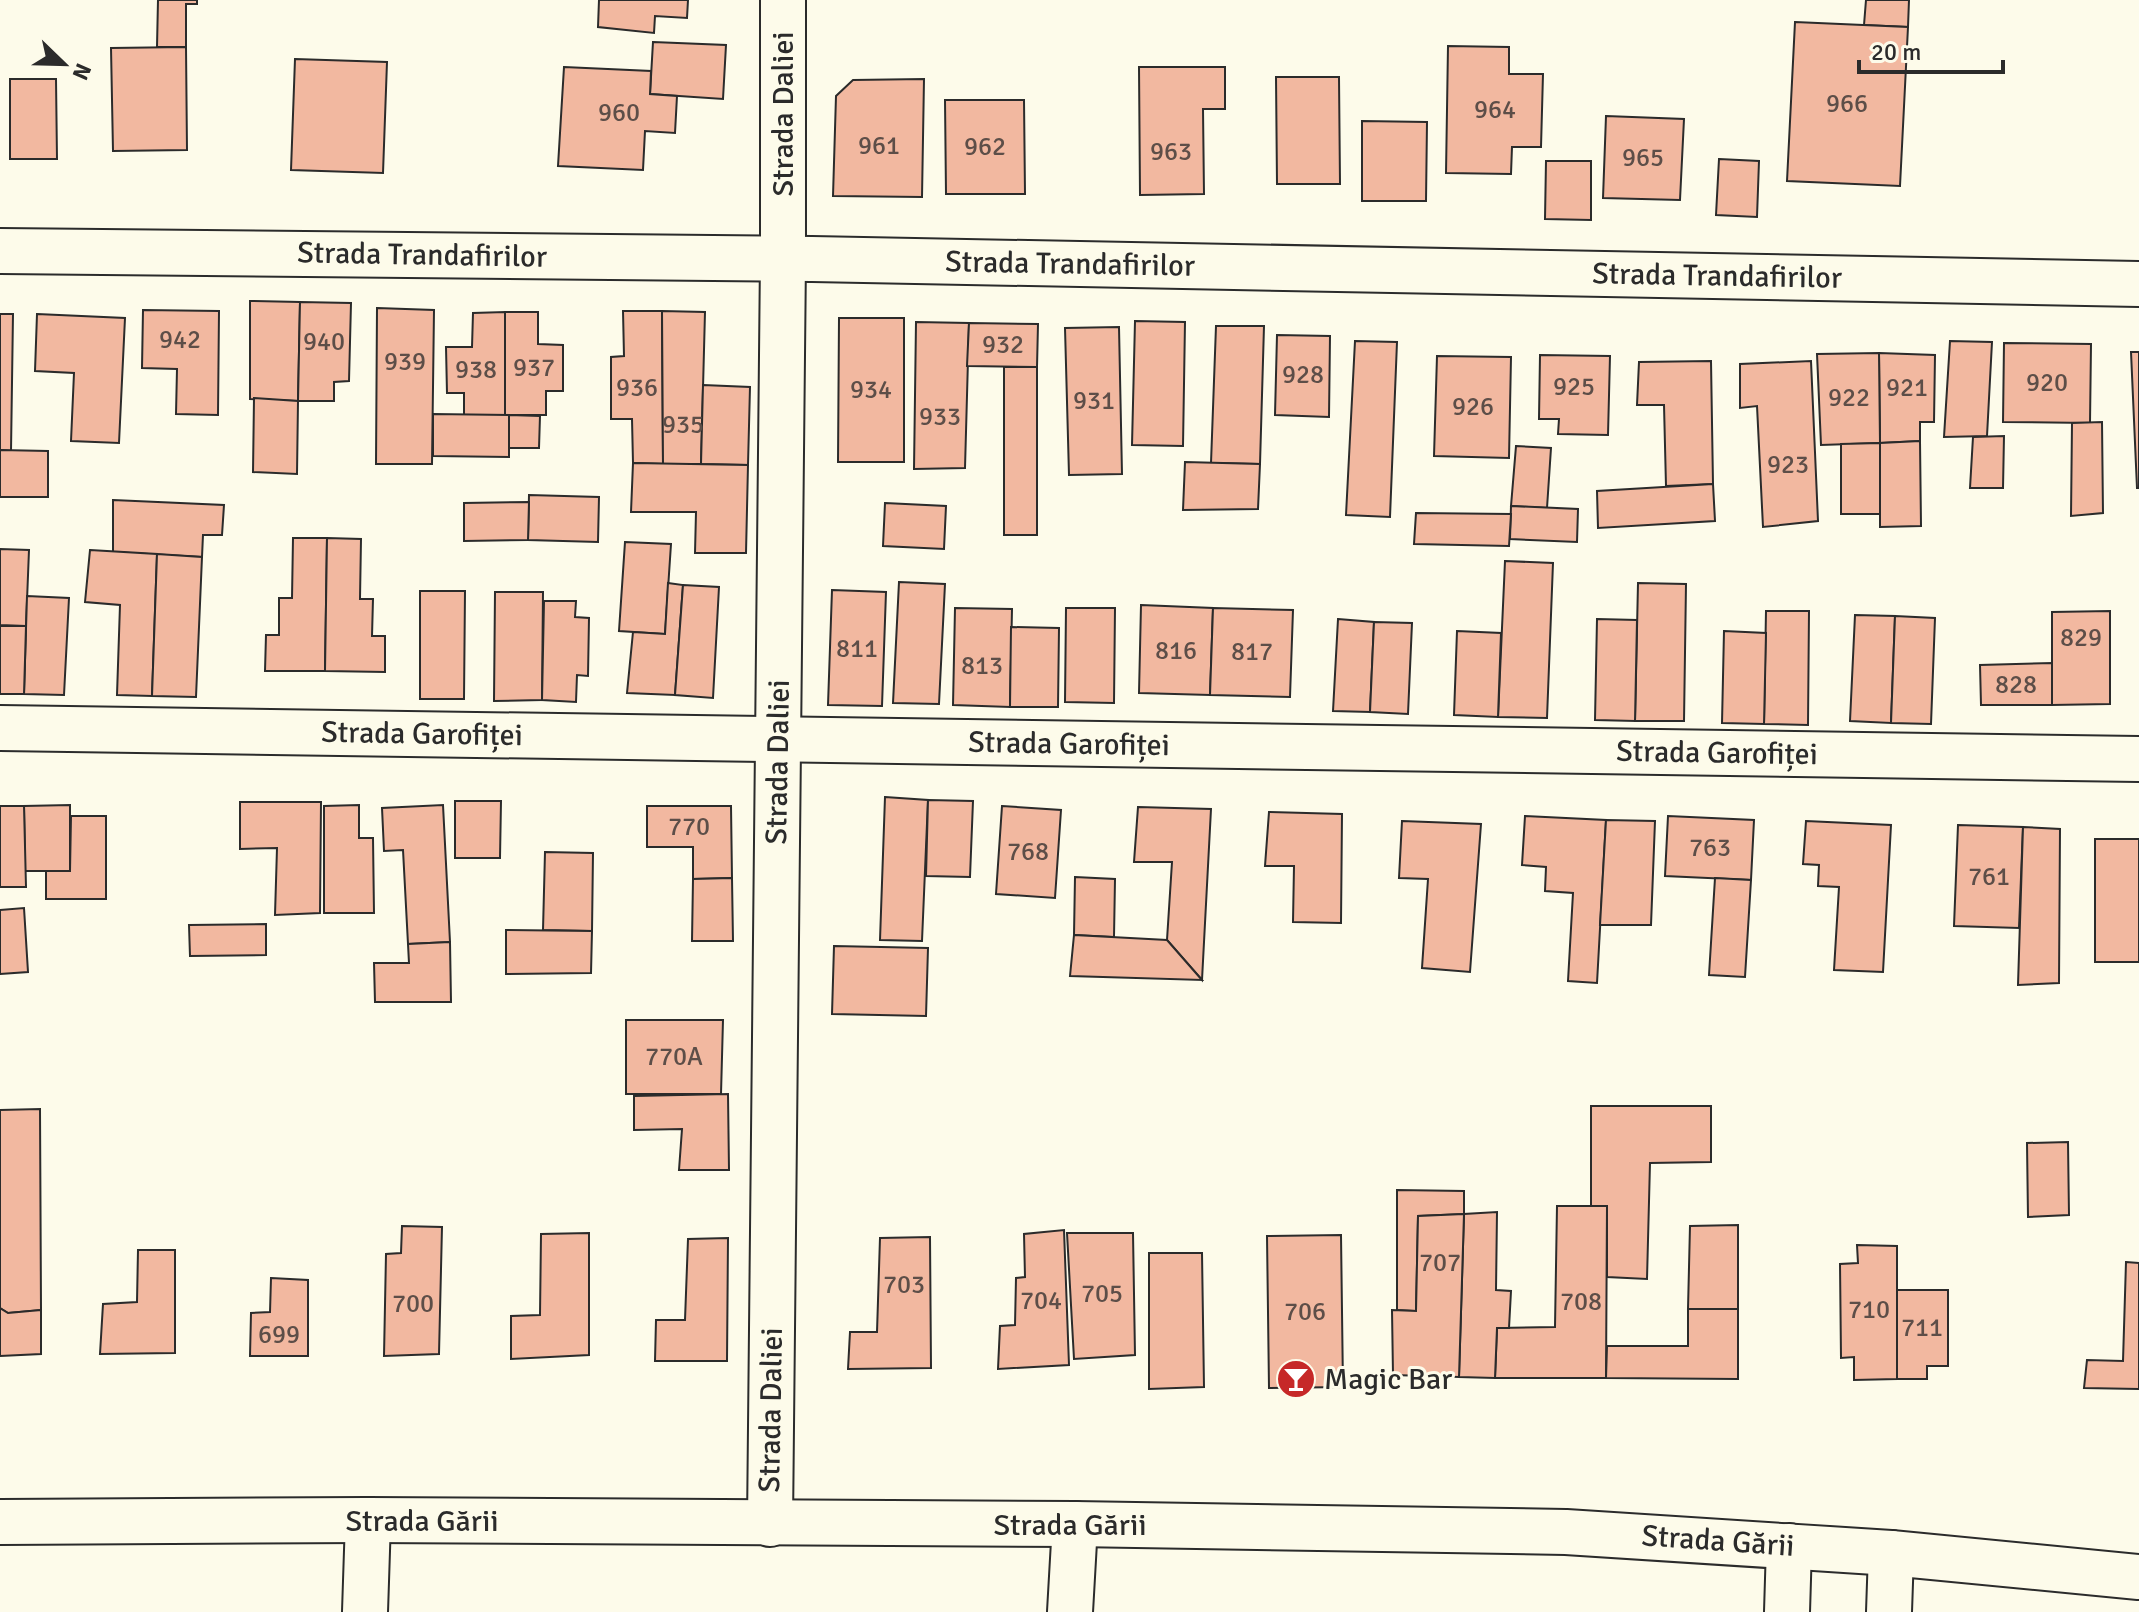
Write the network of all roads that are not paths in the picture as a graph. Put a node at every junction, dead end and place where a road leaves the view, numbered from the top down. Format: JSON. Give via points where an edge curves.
{"nodes":[{"id":1,"x":783,"y":0,"type":"edge"},
{"id":2,"x":0,"y":251,"type":"edge"},
{"id":3,"x":783,"y":258,"type":"junction"},
{"id":4,"x":2139,"y":284,"type":"edge"},
{"id":5,"x":0,"y":728,"type":"edge"},
{"id":6,"x":778,"y":739,"type":"junction"},
{"id":7,"x":2139,"y":759,"type":"edge"},
{"id":8,"x":368,"y":1520,"type":"junction"},
{"id":9,"x":0,"y":1522,"type":"edge"},
{"id":10,"x":770,"y":1524,"type":"junction"},
{"id":11,"x":1075,"y":1524,"type":"junction"},
{"id":12,"x":1789,"y":1546,"type":"junction"},
{"id":13,"x":1891,"y":1553,"type":"junction"},
{"id":14,"x":2139,"y":1577,"type":"edge"},
{"id":15,"x":365,"y":1612,"type":"edge"},
{"id":16,"x":1070,"y":1612,"type":"edge"},
{"id":17,"x":1787,"y":1612,"type":"edge"},
{"id":18,"x":1889,"y":1612,"type":"edge"}],
"edges":[{"from":1,"to":3,"type":"street","name":"Strada Daliei"},
{"from":2,"to":3,"type":"street","name":"Strada Trandafirilor"},
{"from":3,"to":4,"type":"street","name":"Strada Trandafirilor"},
{"from":3,"to":6,"type":"street","name":"Strada Daliei"},
{"from":5,"to":6,"type":"street","name":"Strada Garofiței"},
{"from":6,"to":7,"type":"street","name":"Strada Garofiței"},
{"from":6,"to":10,"type":"street","name":"Strada Daliei"},
{"from":8,"to":9,"type":"street","name":"Strada Gării"},
{"from":8,"to":10,"type":"street","name":"Strada Gării"},
{"from":8,"to":15,"type":"street"},
{"from":10,"to":11,"type":"street","name":"Strada Gării"},
{"from":11,"to":12,"type":"street","name":"Strada Gării","via":[[1566,1532]]},
{"from":11,"to":16,"type":"street"},
{"from":12,"to":13,"type":"street","name":"Strada Gării"},
{"from":12,"to":17,"type":"street"},
{"from":13,"to":14,"type":"street","name":"Strada Gării"},
{"from":13,"to":18,"type":"street"}]}
